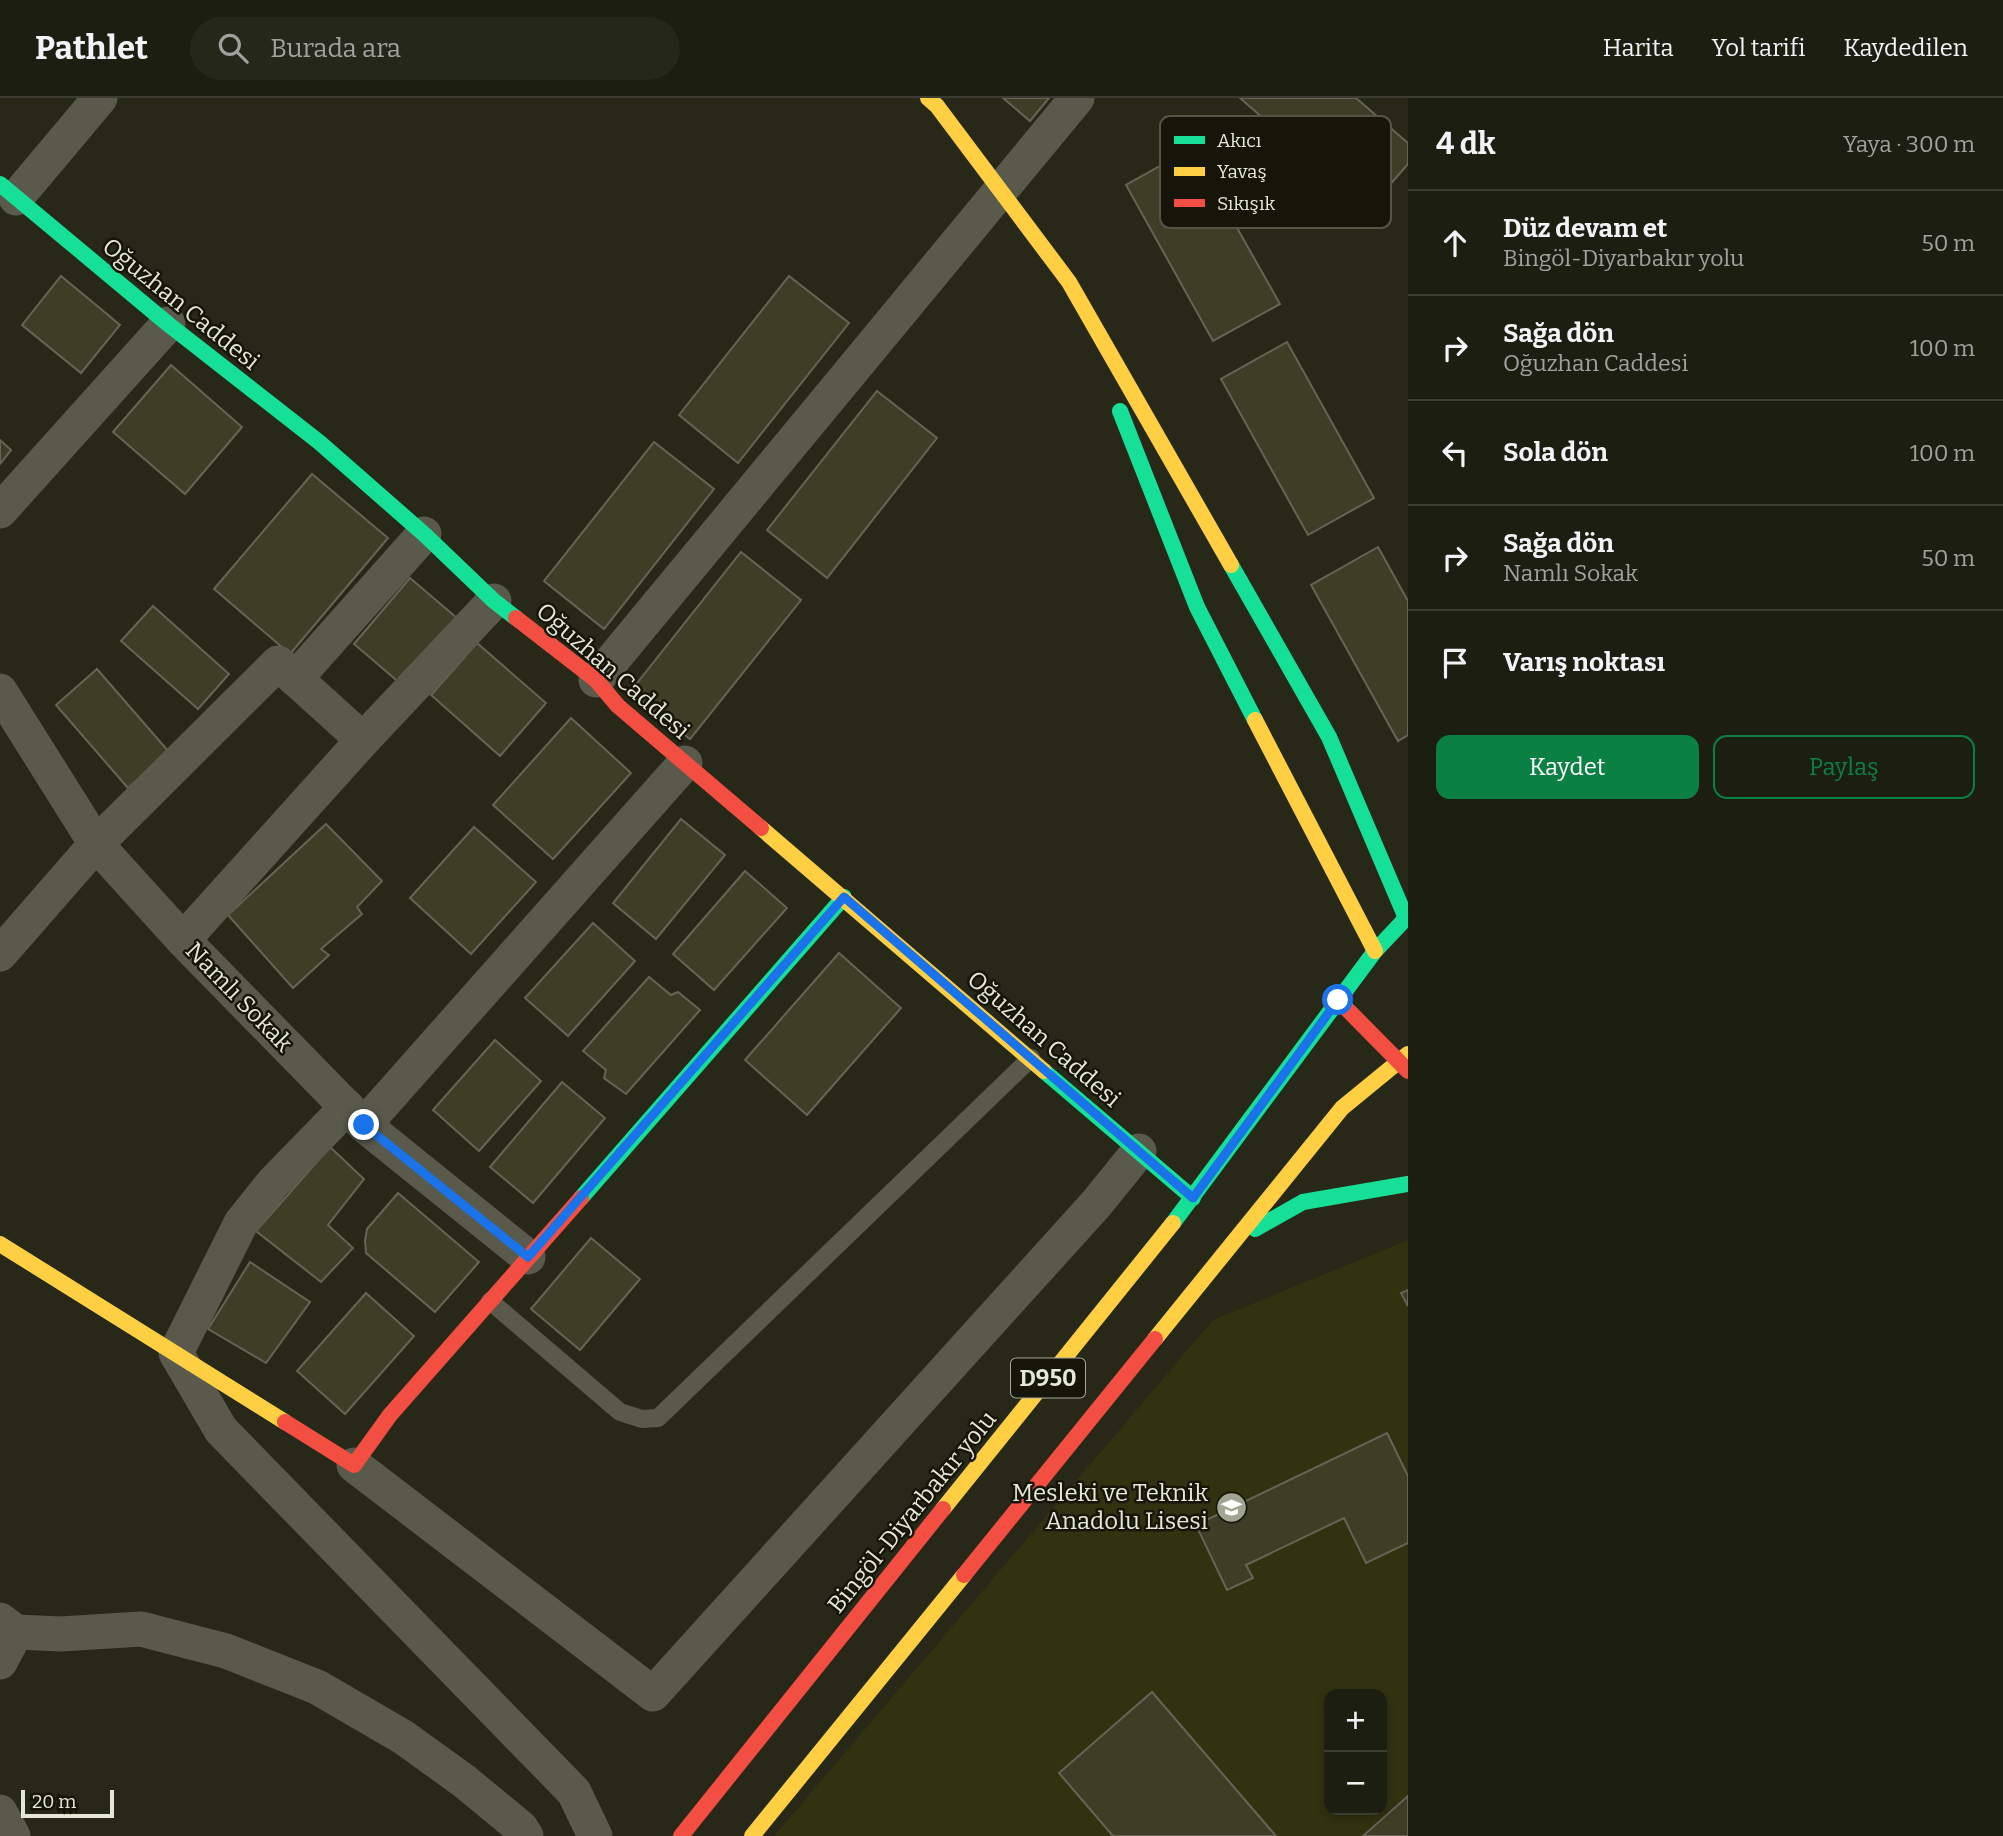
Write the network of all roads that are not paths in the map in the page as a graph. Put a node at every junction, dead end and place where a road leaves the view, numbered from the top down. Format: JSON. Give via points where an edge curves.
{"nodes":[{"id":1,"x":100,"y":98,"type":"edge"},
{"id":2,"x":928,"y":98,"type":"edge"},
{"id":3,"x":1077,"y":98,"type":"edge"},
{"id":4,"x":8,"y":191,"type":"edge"},
{"id":5,"x":999,"y":191,"type":"junction"},
{"id":6,"x":1069,"y":282,"type":"junction"},
{"id":7,"x":168,"y":324,"type":"junction"},
{"id":8,"x":0,"y":511,"type":"edge"},
{"id":9,"x":424,"y":534,"type":"junction"},
{"id":10,"x":494,"y":601,"type":"junction"},
{"id":11,"x":295,"y":679,"type":"junction"},
{"id":12,"x":596,"y":680,"type":"junction"},
{"id":13,"x":0,"y":691,"type":"edge"},
{"id":14,"x":363,"y":740,"type":"junction"},
{"id":15,"x":685,"y":763,"type":"junction"},
{"id":16,"x":96,"y":844,"type":"junction"},
{"id":17,"x":844,"y":897,"type":"junction"},
{"id":18,"x":1407,"y":918,"type":"edge"},
{"id":19,"x":183,"y":940,"type":"junction"},
{"id":20,"x":1375,"y":951,"type":"junction"},
{"id":21,"x":0,"y":954,"type":"edge"},
{"id":22,"x":1338,"y":1000,"type":"junction"},
{"id":23,"x":1031,"y":1058,"type":"junction"},
{"id":24,"x":1404,"y":1062,"type":"edge"},
{"id":25,"x":355,"y":1116,"type":"junction"},
{"id":26,"x":1139,"y":1151,"type":"junction"},
{"id":27,"x":1408,"y":1184,"type":"edge"},
{"id":28,"x":1193,"y":1198,"type":"junction"},
{"id":29,"x":1235,"y":1241,"type":"junction"},
{"id":30,"x":0,"y":1244,"type":"edge"},
{"id":31,"x":528,"y":1257,"type":"junction"},
{"id":32,"x":490,"y":1301,"type":"junction"},
{"id":33,"x":176,"y":1353,"type":"junction"},
{"id":34,"x":354,"y":1465,"type":"junction"},
{"id":35,"x":8,"y":1626,"type":"edge"},
{"id":36,"x":0,"y":1662,"type":"edge"},
{"id":37,"x":0,"y":1812,"type":"edge"},
{"id":38,"x":13,"y":1836,"type":"edge"},
{"id":39,"x":526,"y":1836,"type":"edge"},
{"id":40,"x":595,"y":1836,"type":"edge"},
{"id":41,"x":681,"y":1836,"type":"edge"},
{"id":42,"x":752,"y":1836,"type":"edge"}],
"edges":[{"from":1,"to":4,"type":"street"},
{"from":2,"to":5,"type":"street"},
{"from":3,"to":5,"type":"street"},
{"from":4,"to":7,"type":"street","name":"Oğuzhan Caddesi"},
{"from":5,"to":6,"type":"street"},
{"from":5,"to":12,"type":"street"},
{"from":6,"to":18,"type":"street","via":[[1329,737]]},
{"from":6,"to":20,"type":"street","via":[[1198,607]]},
{"from":7,"to":8,"type":"street"},
{"from":7,"to":9,"type":"street","name":"Oğuzhan Caddesi","via":[[319,442]]},
{"from":9,"to":10,"type":"street","name":"Oğuzhan Caddesi"},
{"from":9,"to":11,"type":"street"},
{"from":10,"to":12,"type":"street","name":"Oğuzhan Caddesi"},
{"from":10,"to":14,"type":"street"},
{"from":11,"to":14,"type":"street"},
{"from":11,"to":16,"type":"street","via":[[278,663]]},
{"from":12,"to":15,"type":"street","name":"Oğuzhan Caddesi","via":[[618,706]]},
{"from":13,"to":16,"type":"street","name":"Namlı Sokak"},
{"from":14,"to":19,"type":"street"},
{"from":15,"to":17,"type":"street","name":"Oğuzhan Caddesi"},
{"from":15,"to":25,"type":"street"},
{"from":16,"to":19,"type":"street","name":"Namlı Sokak"},
{"from":16,"to":21,"type":"street"},
{"from":17,"to":23,"type":"street","name":"Oğuzhan Caddesi"},
{"from":17,"to":31,"type":"street"},
{"from":18,"to":20,"type":"street","name":"Bingöl-Diyarbakır yolu","number":"D950"},
{"from":19,"to":25,"type":"street","name":"Namlı Sokak"},
{"from":20,"to":22,"type":"street","name":"Bingöl-Diyarbakır yolu","number":"D950"},
{"from":22,"to":24,"type":"street"},
{"from":22,"to":28,"type":"street","name":"Bingöl-Diyarbakır yolu","number":"D950"},
{"from":23,"to":26,"type":"street","name":"Oğuzhan Caddesi"},
{"from":23,"to":32,"type":"lane","via":[[659,1418],[642,1419],[620,1412]]},
{"from":24,"to":29,"type":"street","number":"D950","via":[[1342,1108]]},
{"from":25,"to":31,"type":"street","name":"Namlı Sokak"},
{"from":25,"to":33,"type":"street","via":[[272,1183],[241,1223]]},
{"from":26,"to":28,"type":"street","name":"Oğuzhan Caddesi"},
{"from":26,"to":34,"type":"street","via":[[653,1694]]},
{"from":27,"to":29,"type":"street","via":[[1303,1202]]},
{"from":28,"to":41,"type":"street","name":"Bingöl-Diyarbakır yolu","number":"D950"},
{"from":29,"to":42,"type":"street","number":"D950"},
{"from":30,"to":33,"type":"street"},
{"from":31,"to":32,"type":"street"},
{"from":32,"to":34,"type":"street","via":[[390,1415]]},
{"from":33,"to":34,"type":"street"},
{"from":33,"to":40,"type":"street","via":[[220,1430],[574,1792]]},
{"from":35,"to":36,"type":"street"},
{"from":35,"to":39,"type":"street","via":[[61,1634],[141,1629],[226,1651],[317,1687],[403,1737],[464,1781]]},
{"from":37,"to":38,"type":"street"}]}
